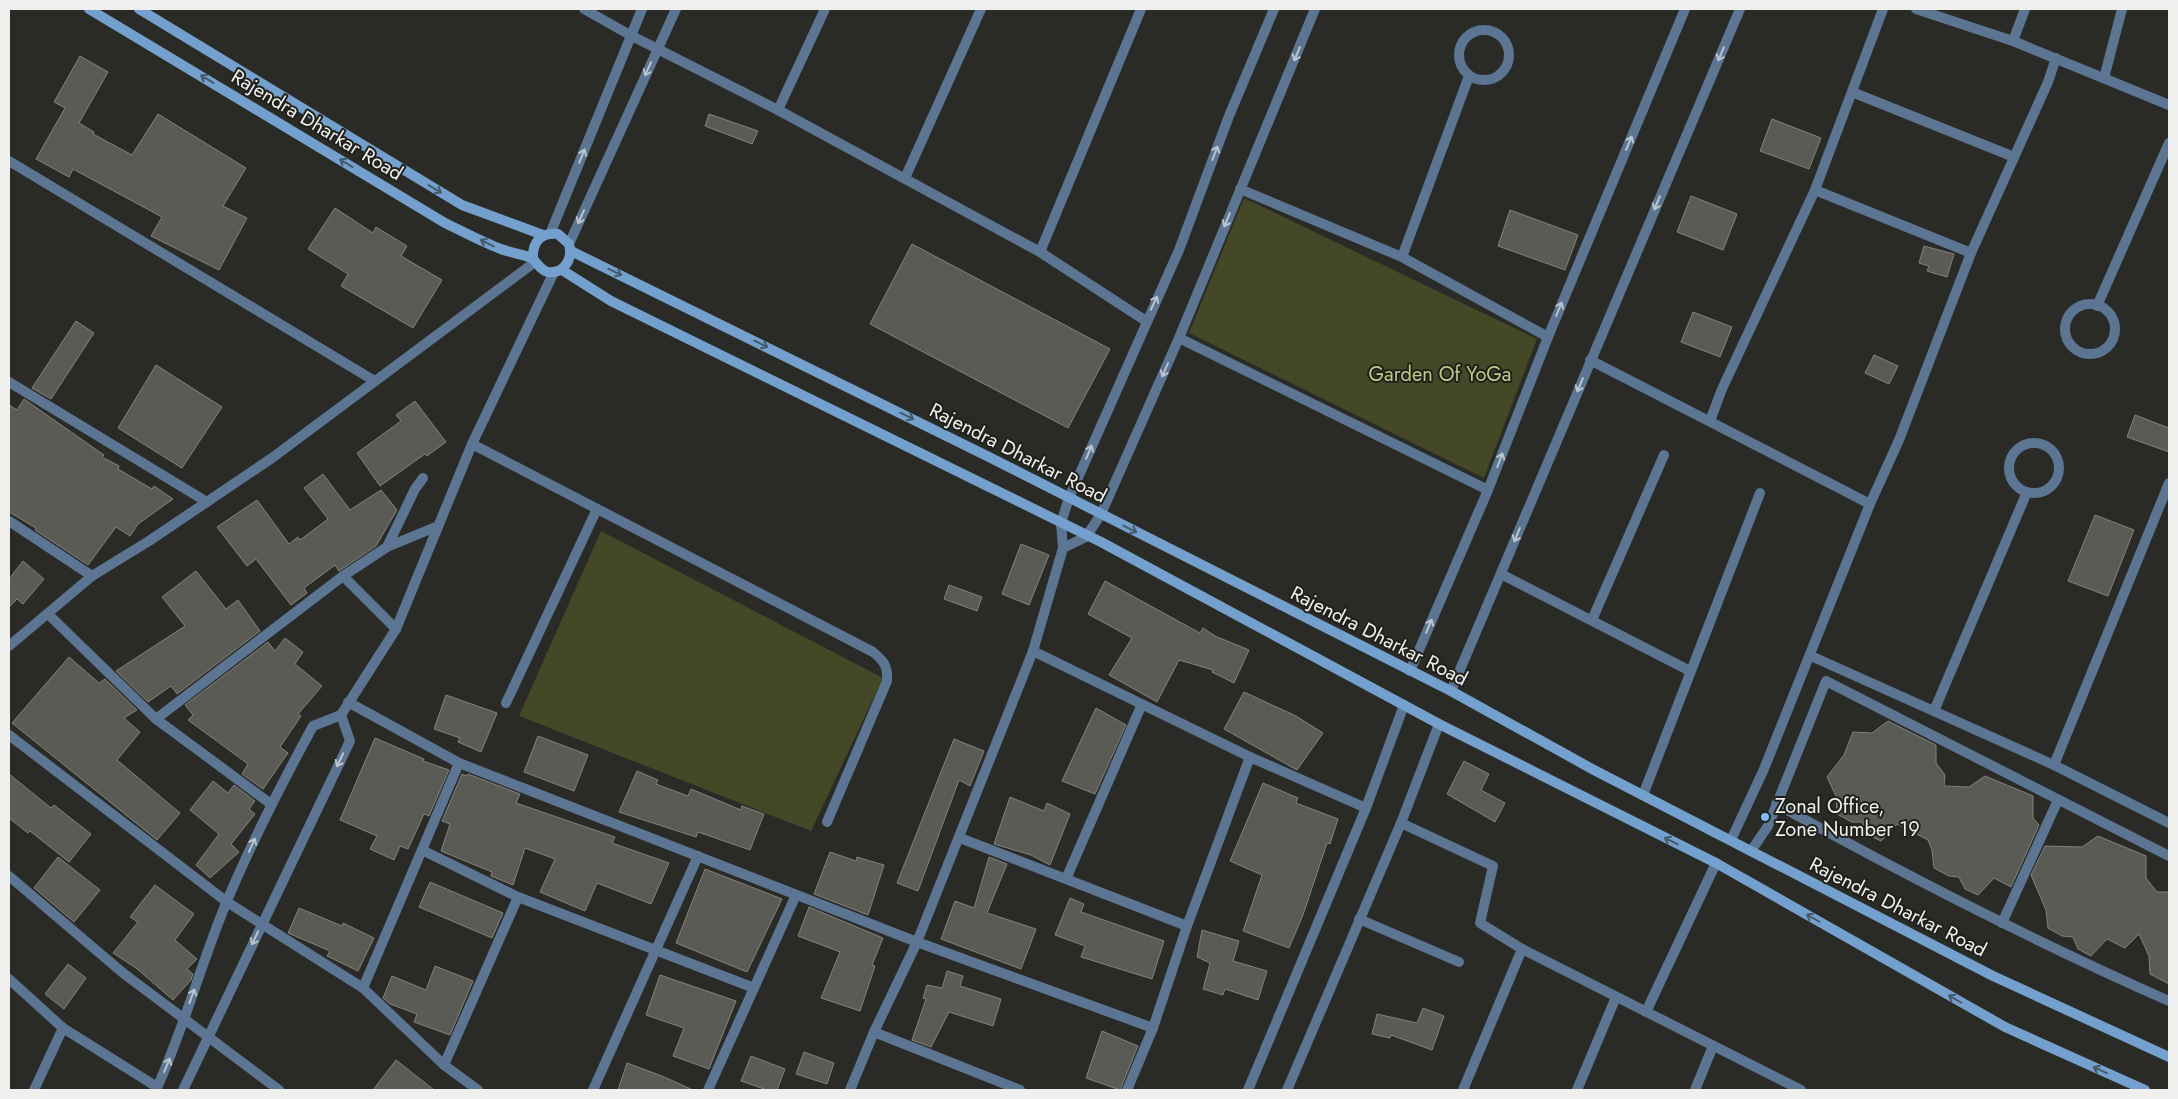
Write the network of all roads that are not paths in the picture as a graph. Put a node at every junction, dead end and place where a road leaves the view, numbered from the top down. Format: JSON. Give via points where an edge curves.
{"nodes":[{"id":1,"x":89,"y":9,"type":"edge"},
{"id":2,"x":140,"y":9,"type":"edge"},
{"id":3,"x":584,"y":9,"type":"edge"},
{"id":4,"x":642,"y":9,"type":"edge"},
{"id":5,"x":676,"y":9,"type":"edge"},
{"id":6,"x":825,"y":9,"type":"edge"},
{"id":7,"x":981,"y":9,"type":"edge"},
{"id":8,"x":1141,"y":9,"type":"edge"},
{"id":9,"x":1274,"y":9,"type":"edge"},
{"id":10,"x":1316,"y":9,"type":"edge"},
{"id":11,"x":1685,"y":9,"type":"edge"},
{"id":12,"x":1740,"y":9,"type":"edge"},
{"id":13,"x":1883,"y":9,"type":"edge"},
{"id":14,"x":1916,"y":9,"type":"edge"},
{"id":15,"x":2025,"y":9,"type":"edge"},
{"id":16,"x":2122,"y":9,"type":"edge"},
{"id":17,"x":630,"y":35,"type":"junction"},
{"id":18,"x":2013,"y":41,"type":"junction"},
{"id":19,"x":657,"y":48,"type":"junction"},
{"id":20,"x":2056,"y":58,"type":"junction"},
{"id":21,"x":1470,"y":76,"type":"junction"},
{"id":22,"x":2104,"y":78,"type":"junction"},
{"id":23,"x":1852,"y":92,"type":"junction"},
{"id":24,"x":2169,"y":105,"type":"edge"},
{"id":25,"x":778,"y":110,"type":"junction"},
{"id":26,"x":2169,"y":143,"type":"edge"},
{"id":27,"x":2014,"y":157,"type":"junction"},
{"id":28,"x":9,"y":161,"type":"edge"},
{"id":29,"x":905,"y":178,"type":"junction"},
{"id":30,"x":1240,"y":189,"type":"junction"},
{"id":31,"x":1815,"y":190,"type":"junction"},
{"id":32,"x":547,"y":234,"type":"junction"},
{"id":33,"x":570,"y":248,"type":"junction"},
{"id":34,"x":1040,"y":252,"type":"junction"},
{"id":35,"x":1971,"y":253,"type":"junction"},
{"id":36,"x":1402,"y":257,"type":"junction"},
{"id":37,"x":534,"y":261,"type":"junction"},
{"id":38,"x":558,"y":271,"type":"junction"},
{"id":39,"x":2097,"y":306,"type":"junction"},
{"id":40,"x":1146,"y":321,"type":"junction"},
{"id":41,"x":1548,"y":337,"type":"junction"},
{"id":42,"x":1178,"y":338,"type":"junction"},
{"id":43,"x":1590,"y":360,"type":"junction"},
{"id":44,"x":373,"y":380,"type":"junction"},
{"id":45,"x":9,"y":382,"type":"edge"},
{"id":46,"x":1710,"y":421,"type":"junction"},
{"id":47,"x":472,"y":444,"type":"junction"},
{"id":48,"x":1664,"y":454,"type":"dead end"},
{"id":49,"x":423,"y":478,"type":"dead end"},
{"id":50,"x":2169,"y":484,"type":"edge"},
{"id":51,"x":1488,"y":490,"type":"junction"},
{"id":52,"x":2027,"y":492,"type":"junction"},
{"id":53,"x":1760,"y":493,"type":"dead end"},
{"id":54,"x":1069,"y":498,"type":"junction"},
{"id":55,"x":208,"y":502,"type":"junction"},
{"id":56,"x":1870,"y":504,"type":"junction"},
{"id":57,"x":597,"y":509,"type":"junction"},
{"id":58,"x":1101,"y":514,"type":"junction"},
{"id":59,"x":9,"y":520,"type":"edge"},
{"id":60,"x":1061,"y":523,"type":"junction"},
{"id":61,"x":438,"y":526,"type":"junction"},
{"id":62,"x":1086,"y":537,"type":"junction"},
{"id":63,"x":388,"y":547,"type":"junction"},
{"id":64,"x":1063,"y":548,"type":"junction"},
{"id":65,"x":1501,"y":574,"type":"junction"},
{"id":66,"x":92,"y":576,"type":"junction"},
{"id":67,"x":343,"y":576,"type":"junction"},
{"id":68,"x":49,"y":615,"type":"junction"},
{"id":69,"x":1592,"y":620,"type":"junction"},
{"id":70,"x":396,"y":629,"type":"junction"},
{"id":71,"x":9,"y":646,"type":"edge"},
{"id":72,"x":1033,"y":651,"type":"junction"},
{"id":73,"x":1810,"y":656,"type":"junction"},
{"id":74,"x":1410,"y":670,"type":"junction"},
{"id":75,"x":1690,"y":672,"type":"junction"},
{"id":76,"x":1451,"y":692,"type":"junction"},
{"id":77,"x":348,"y":702,"type":"junction"},
{"id":78,"x":506,"y":702,"type":"dead end"},
{"id":79,"x":1142,"y":704,"type":"junction"},
{"id":80,"x":1404,"y":705,"type":"junction"},
{"id":81,"x":1934,"y":711,"type":"junction"},
{"id":82,"x":341,"y":715,"type":"junction"},
{"id":83,"x":156,"y":719,"type":"junction"},
{"id":84,"x":1439,"y":724,"type":"junction"},
{"id":85,"x":9,"y":735,"type":"edge"},
{"id":86,"x":1250,"y":757,"type":"junction"},
{"id":87,"x":459,"y":763,"type":"junction"},
{"id":88,"x":2054,"y":766,"type":"junction"},
{"id":89,"x":1643,"y":795,"type":"junction"},
{"id":90,"x":2058,"y":800,"type":"junction"},
{"id":91,"x":271,"y":804,"type":"junction"},
{"id":92,"x":1776,"y":804,"type":"junction"},
{"id":93,"x":1366,"y":808,"type":"junction"},
{"id":94,"x":827,"y":822,"type":"dead end"},
{"id":95,"x":1401,"y":823,"type":"junction"},
{"id":96,"x":2169,"y":823,"type":"edge"},
{"id":97,"x":960,"y":838,"type":"junction"},
{"id":98,"x":1730,"y":840,"type":"junction"},
{"id":99,"x":422,"y":850,"type":"junction"},
{"id":100,"x":1751,"y":851,"type":"junction"},
{"id":101,"x":698,"y":856,"type":"junction"},
{"id":102,"x":2169,"y":856,"type":"edge"},
{"id":103,"x":1716,"y":863,"type":"junction"},
{"id":104,"x":9,"y":876,"type":"edge"},
{"id":105,"x":1066,"y":879,"type":"junction"},
{"id":106,"x":796,"y":895,"type":"junction"},
{"id":107,"x":518,"y":897,"type":"junction"},
{"id":108,"x":227,"y":902,"type":"junction"},
{"id":109,"x":1359,"y":919,"type":"junction"},
{"id":110,"x":262,"y":922,"type":"junction"},
{"id":111,"x":2002,"y":923,"type":"junction"},
{"id":112,"x":1187,"y":926,"type":"junction"},
{"id":113,"x":917,"y":942,"type":"junction"},
{"id":114,"x":656,"y":948,"type":"junction"},
{"id":115,"x":1522,"y":949,"type":"junction"},
{"id":116,"x":1458,"y":962,"type":"dead end"},
{"id":117,"x":9,"y":979,"type":"edge"},
{"id":118,"x":363,"y":988,"type":"junction"},
{"id":119,"x":754,"y":988,"type":"junction"},
{"id":120,"x":1616,"y":996,"type":"junction"},
{"id":121,"x":2169,"y":1001,"type":"edge"},
{"id":122,"x":1646,"y":1012,"type":"junction"},
{"id":123,"x":184,"y":1018,"type":"junction"},
{"id":124,"x":63,"y":1028,"type":"junction"},
{"id":125,"x":1153,"y":1028,"type":"junction"},
{"id":126,"x":874,"y":1032,"type":"junction"},
{"id":127,"x":209,"y":1036,"type":"junction"},
{"id":128,"x":1713,"y":1046,"type":"junction"},
{"id":129,"x":2169,"y":1057,"type":"edge"},
{"id":130,"x":444,"y":1065,"type":"junction"},
{"id":131,"x":997,"y":1086,"type":"edge"},
{"id":132,"x":159,"y":1089,"type":"edge"},
{"id":133,"x":34,"y":1090,"type":"edge"},
{"id":134,"x":183,"y":1090,"type":"edge"},
{"id":135,"x":279,"y":1090,"type":"edge"},
{"id":136,"x":478,"y":1090,"type":"edge"},
{"id":137,"x":593,"y":1090,"type":"edge"},
{"id":138,"x":708,"y":1090,"type":"edge"},
{"id":139,"x":850,"y":1090,"type":"edge"},
{"id":140,"x":1020,"y":1090,"type":"edge"},
{"id":141,"x":1127,"y":1090,"type":"edge"},
{"id":142,"x":1248,"y":1090,"type":"edge"},
{"id":143,"x":1287,"y":1090,"type":"edge"},
{"id":144,"x":1462,"y":1090,"type":"edge"},
{"id":145,"x":1577,"y":1090,"type":"edge"},
{"id":146,"x":1695,"y":1090,"type":"edge"},
{"id":147,"x":1801,"y":1090,"type":"edge"},
{"id":148,"x":2145,"y":1090,"type":"edge"}],
"edges":[{"from":37,"to":1,"type":"main road","name":"Rajendra Dharkar Road","one_way":true,"via":[[445,223]]},
{"from":2,"to":32,"type":"main road","name":"Rajendra Dharkar Road","one_way":true,"via":[[462,205]]},
{"from":3,"to":17,"type":"street"},
{"from":4,"to":17,"type":"street"},
{"from":5,"to":19,"type":"street"},
{"from":6,"to":25,"type":"street"},
{"from":7,"to":29,"type":"street"},
{"from":8,"to":34,"type":"street"},
{"from":40,"to":9,"type":"street","one_way":true,"via":[[1179,250],[1229,116]]},
{"from":10,"to":30,"type":"street","one_way":true},
{"from":41,"to":11,"type":"street","one_way":true},
{"from":12,"to":43,"type":"street","one_way":true},
{"from":13,"to":23,"type":"street"},
{"from":14,"to":18,"type":"street"},
{"from":15,"to":18,"type":"street"},
{"from":16,"to":22,"type":"street"},
{"from":17,"to":19,"type":"street"},
{"from":32,"to":17,"type":"street","one_way":true},
{"from":18,"to":20,"type":"street"},
{"from":19,"to":25,"type":"street"},
{"from":19,"to":33,"type":"street","one_way":true},
{"from":20,"to":22,"type":"street"},
{"from":20,"to":27,"type":"street"},
{"from":21,"to":21,"type":"street","via":[[1460,63],[1460,46],[1470,34],[1486,30],[1494,32],[1509,51],[1506,68],[1494,79],[1486,81]]},
{"from":21,"to":36,"type":"street"},
{"from":22,"to":24,"type":"street"},
{"from":23,"to":27,"type":"street"},
{"from":23,"to":31,"type":"street"},
{"from":25,"to":29,"type":"street"},
{"from":26,"to":39,"type":"street"},
{"from":27,"to":35,"type":"street"},
{"from":28,"to":44,"type":"street"},
{"from":29,"to":34,"type":"street"},
{"from":30,"to":36,"type":"street"},
{"from":30,"to":42,"type":"street","one_way":true},
{"from":31,"to":35,"type":"street"},
{"from":31,"to":46,"type":"street"},
{"from":32,"to":33,"type":"main road","name":"Rajendra Dharkar Road","via":[[564,238]]},
{"from":32,"to":37,"type":"main road","via":[[536,241],[532,250]]},
{"from":33,"to":38,"type":"main road","via":[[570,258]]},
{"from":33,"to":54,"type":"main road","name":"Rajendra Dharkar Road","one_way":true},
{"from":34,"to":40,"type":"street"},
{"from":35,"to":56,"type":"street","via":[[1899,440]]},
{"from":36,"to":41,"type":"street"},
{"from":37,"to":38,"type":"main road","name":"Rajendra Dharkar Road","via":[[540,268]]},
{"from":37,"to":44,"type":"street"},
{"from":38,"to":47,"type":"street"},
{"from":38,"to":60,"type":"main road","name":"Rajendra Dharkar Road","via":[[611,301]]},
{"from":39,"to":39,"type":"street","via":[[2112,318],[2115,334],[2100,353],[2083,354],[2069,345],[2064,329],[2066,320],[2076,308]]},
{"from":54,"to":40,"type":"street","one_way":true},
{"from":51,"to":41,"type":"street","one_way":true},
{"from":42,"to":51,"type":"street"},
{"from":42,"to":58,"type":"street","one_way":true},
{"from":43,"to":46,"type":"street"},
{"from":43,"to":65,"type":"street","one_way":true},
{"from":44,"to":55,"type":"street","via":[[272,458]]},
{"from":45,"to":55,"type":"street"},
{"from":46,"to":56,"type":"street"},
{"from":47,"to":57,"type":"street"},
{"from":47,"to":61,"type":"street"},
{"from":48,"to":69,"type":"street"},
{"from":49,"to":63,"type":"street"},
{"from":50,"to":88,"type":"street"},
{"from":74,"to":51,"type":"street","one_way":true},
{"from":52,"to":52,"type":"street","via":[[2013,483],[2008,467],[2020,446],[2036,442],[2056,456],[2058,472],[2056,480],[2044,491]]},
{"from":52,"to":81,"type":"street"},
{"from":53,"to":75,"type":"street"},
{"from":54,"to":58,"type":"main road","name":"Rajendra Dharkar Road"},
{"from":54,"to":60,"type":"street"},
{"from":55,"to":66,"type":"street"},
{"from":56,"to":73,"type":"street"},
{"from":57,"to":78,"type":"street"},
{"from":57,"to":94,"type":"street","via":[[873,652],[884,661],[888,669],[887,681]]},
{"from":58,"to":62,"type":"street"},
{"from":58,"to":74,"type":"main road","name":"Rajendra Dharkar Road","one_way":true},
{"from":59,"to":66,"type":"street"},
{"from":60,"to":62,"type":"main road","name":"Rajendra Dharkar Road"},
{"from":60,"to":64,"type":"street"},
{"from":61,"to":63,"type":"street"},
{"from":61,"to":70,"type":"street"},
{"from":62,"to":64,"type":"street"},
{"from":62,"to":80,"type":"main road","name":"Rajendra Dharkar Road","via":[[1101,542]]},
{"from":63,"to":67,"type":"street"},
{"from":64,"to":72,"type":"street"},
{"from":65,"to":69,"type":"street"},
{"from":65,"to":76,"type":"street"},
{"from":66,"to":68,"type":"street"},
{"from":67,"to":70,"type":"street"},
{"from":67,"to":83,"type":"street"},
{"from":68,"to":71,"type":"street"},
{"from":68,"to":83,"type":"street"},
{"from":69,"to":75,"type":"street"},
{"from":70,"to":77,"type":"street"},
{"from":72,"to":79,"type":"street"},
{"from":72,"to":97,"type":"street"},
{"from":73,"to":81,"type":"street"},
{"from":73,"to":98,"type":"street"},
{"from":74,"to":76,"type":"main road","name":"Rajendra Dharkar Road"},
{"from":75,"to":89,"type":"street"},
{"from":76,"to":89,"type":"main road","name":"Rajendra Dharkar Road"},
{"from":77,"to":82,"type":"street"},
{"from":77,"to":87,"type":"street"},
{"from":79,"to":86,"type":"street"},
{"from":79,"to":105,"type":"street"},
{"from":80,"to":84,"type":"main road","name":"Rajendra Dharkar Road"},
{"from":80,"to":93,"type":"street"},
{"from":81,"to":88,"type":"street"},
{"from":82,"to":91,"type":"street","via":[[312,726]]},
{"from":82,"to":110,"type":"street","one_way":true,"via":[[350,741]]},
{"from":83,"to":91,"type":"street"},
{"from":84,"to":95,"type":"street"},
{"from":103,"to":84,"type":"main road","name":"Rajendra Dharkar Road","one_way":true},
{"from":85,"to":108,"type":"street"},
{"from":86,"to":93,"type":"street"},
{"from":86,"to":112,"type":"street"},
{"from":87,"to":99,"type":"street"},
{"from":87,"to":101,"type":"street"},
{"from":88,"to":96,"type":"street"},
{"from":89,"to":98,"type":"main road","name":"Rajendra Dharkar Road"},
{"from":90,"to":92,"type":"street","via":[[1826,681]]},
{"from":90,"to":102,"type":"street"},
{"from":90,"to":111,"type":"street"},
{"from":108,"to":91,"type":"street","one_way":true},
{"from":92,"to":100,"type":"street","via":[[1768,826]]},
{"from":92,"to":111,"type":"street"},
{"from":93,"to":142,"type":"street"},
{"from":95,"to":109,"type":"street"},
{"from":95,"to":115,"type":"street","via":[[1493,866],[1480,923]]},
{"from":97,"to":105,"type":"street"},
{"from":97,"to":113,"type":"street"},
{"from":98,"to":100,"type":"main road","name":"Rajendra Dharkar Road"},
{"from":99,"to":107,"type":"street"},
{"from":99,"to":118,"type":"street"},
{"from":100,"to":129,"type":"main road","name":"Rajendra Dharkar Road","via":[[1993,976]]},
{"from":101,"to":106,"type":"street"},
{"from":101,"to":114,"type":"street"},
{"from":103,"to":122,"type":"street"},
{"from":148,"to":103,"type":"main road","name":"Rajendra Dharkar Road","one_way":true,"via":[[2005,1027]]},
{"from":104,"to":123,"type":"street","via":[[123,973]]},
{"from":105,"to":112,"type":"street"},
{"from":106,"to":113,"type":"street"},
{"from":106,"to":119,"type":"street"},
{"from":107,"to":114,"type":"street"},
{"from":107,"to":130,"type":"street"},
{"from":108,"to":110,"type":"street"},
{"from":123,"to":108,"type":"street","one_way":true},
{"from":109,"to":116,"type":"street"},
{"from":109,"to":143,"type":"street"},
{"from":110,"to":118,"type":"street"},
{"from":110,"to":127,"type":"street","one_way":true},
{"from":111,"to":121,"type":"street"},
{"from":112,"to":125,"type":"street"},
{"from":113,"to":125,"type":"street"},
{"from":113,"to":126,"type":"street"},
{"from":114,"to":119,"type":"street"},
{"from":114,"to":137,"type":"street"},
{"from":115,"to":120,"type":"street"},
{"from":115,"to":144,"type":"street"},
{"from":117,"to":124,"type":"street"},
{"from":118,"to":130,"type":"street"},
{"from":119,"to":138,"type":"street"},
{"from":120,"to":122,"type":"street"},
{"from":120,"to":145,"type":"street"},
{"from":122,"to":128,"type":"street"},
{"from":123,"to":127,"type":"street"},
{"from":132,"to":123,"type":"street","one_way":true},
{"from":124,"to":132,"type":"street"},
{"from":124,"to":133,"type":"street"},
{"from":125,"to":141,"type":"street"},
{"from":126,"to":131,"type":"street"},
{"from":126,"to":139,"type":"street"},
{"from":127,"to":134,"type":"street"},
{"from":127,"to":135,"type":"street"},
{"from":128,"to":146,"type":"street"},
{"from":128,"to":147,"type":"street"},
{"from":130,"to":136,"type":"street"},
{"from":131,"to":140,"type":"street"}]}
